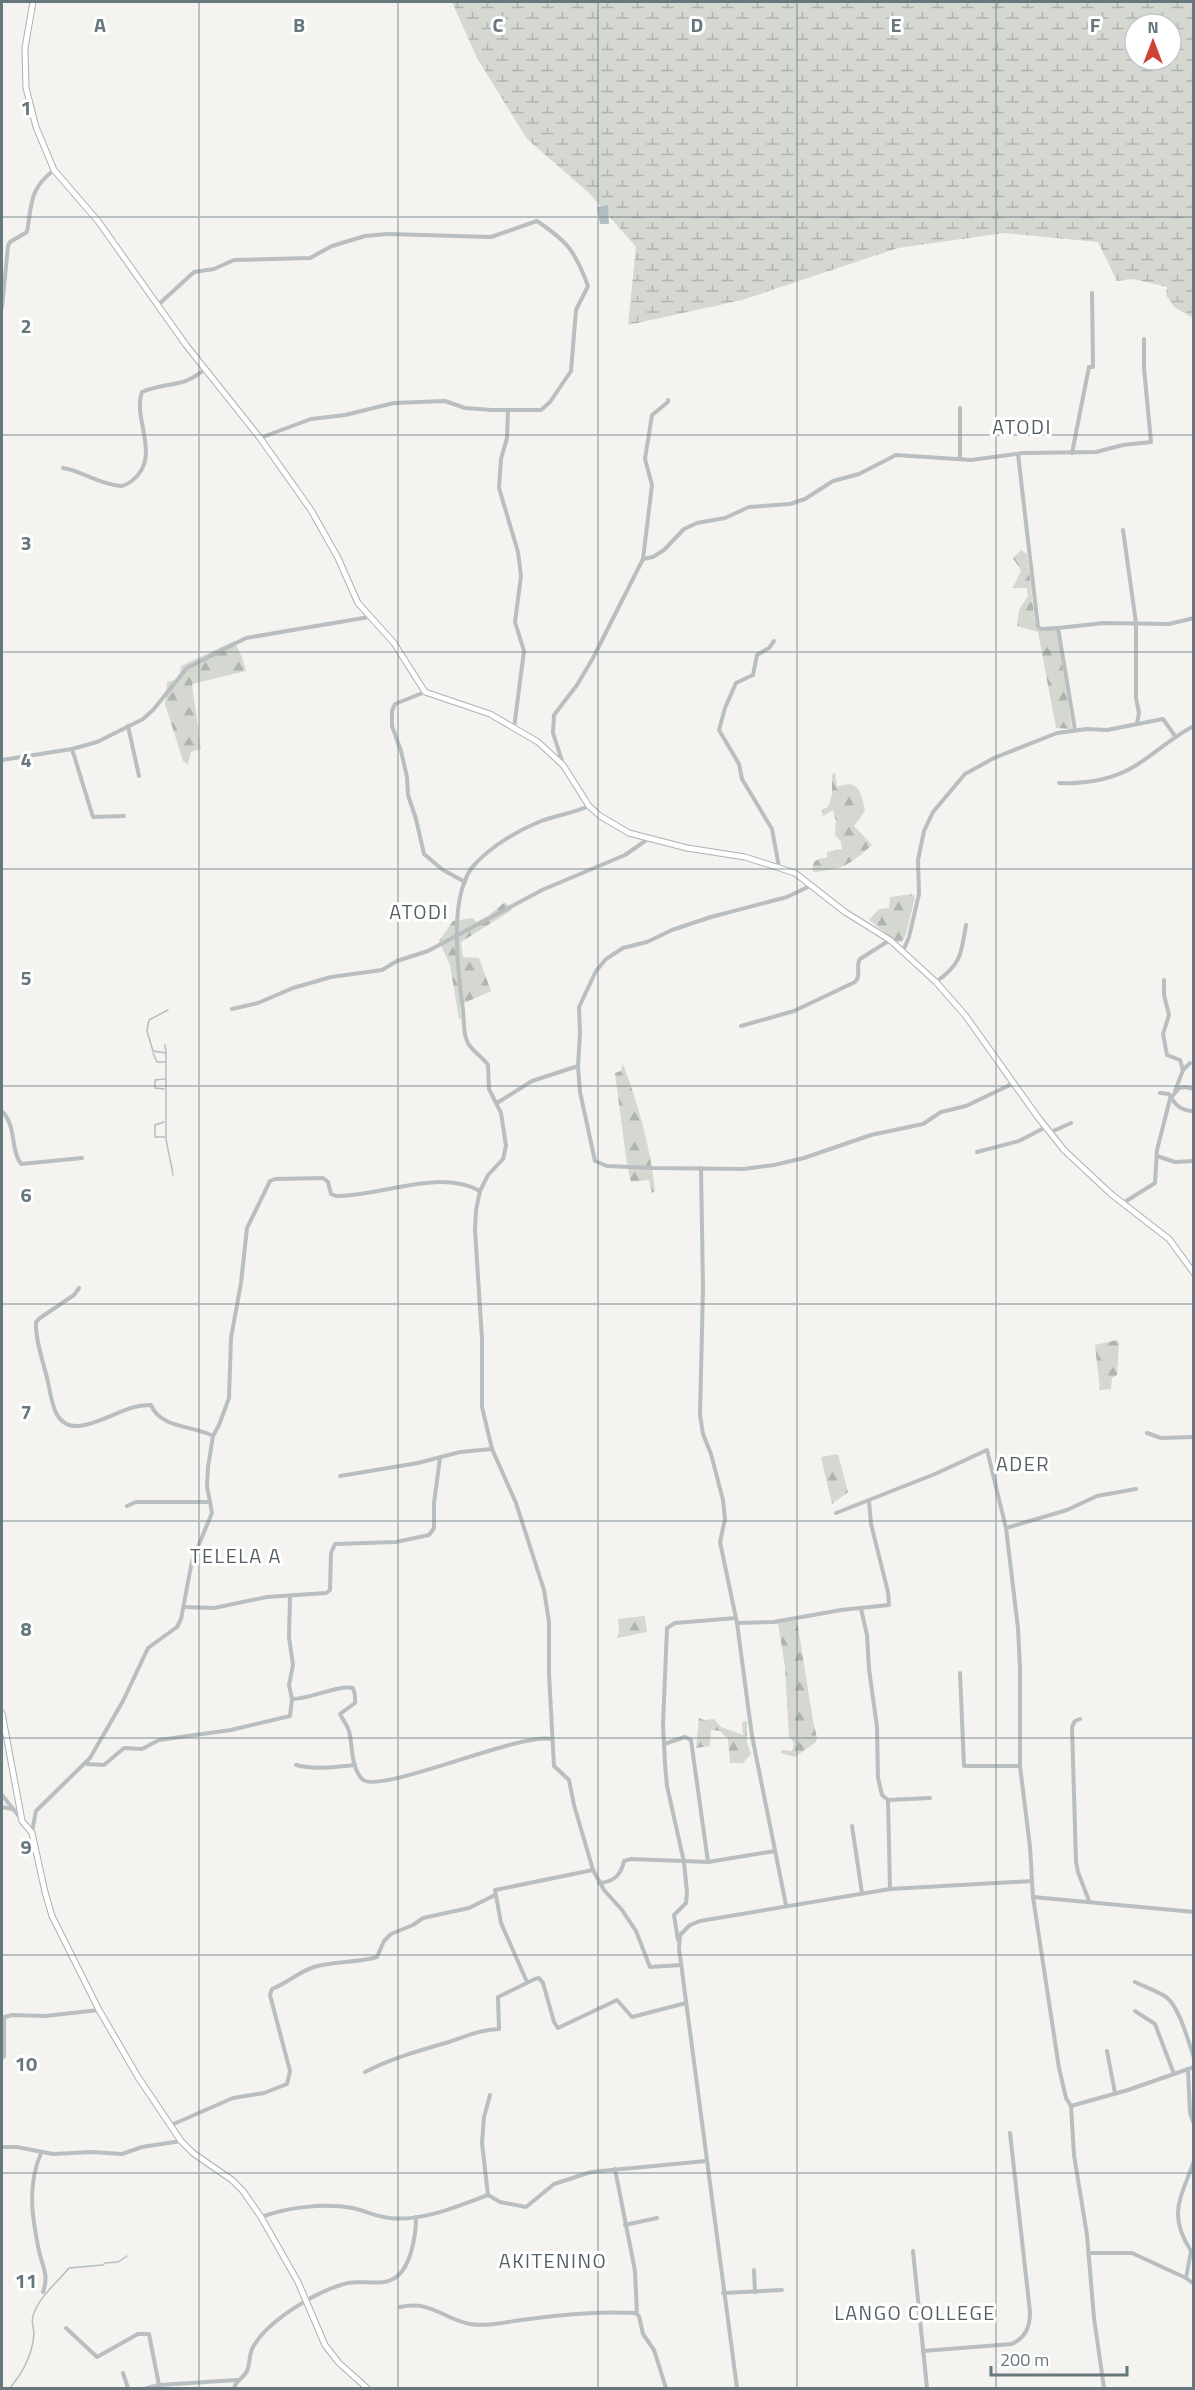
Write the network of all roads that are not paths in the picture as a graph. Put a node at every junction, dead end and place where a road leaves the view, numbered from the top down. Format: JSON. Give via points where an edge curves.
{"nodes":[{"id":1,"x":33,"y":2,"type":"edge"},
{"id":2,"x":54,"y":170,"type":"junction"},
{"id":3,"x":10,"y":242,"type":"junction"},
{"id":4,"x":2,"y":243,"type":"edge"},
{"id":5,"x":1092,"y":293,"type":"dead end"},
{"id":6,"x":158,"y":305,"type":"junction"},
{"id":7,"x":2,"y":307,"type":"edge"},
{"id":8,"x":1144,"y":339,"type":"dead end"},
{"id":9,"x":206,"y":369,"type":"junction"},
{"id":10,"x":668,"y":400,"type":"dead end"},
{"id":11,"x":960,"y":408,"type":"dead end"},
{"id":12,"x":508,"y":410,"type":"junction"},
{"id":13,"x":260,"y":438,"type":"junction"},
{"id":14,"x":1018,"y":453,"type":"junction"},
{"id":15,"x":1072,"y":453,"type":"junction"},
{"id":16,"x":960,"y":458,"type":"junction"},
{"id":17,"x":63,"y":468,"type":"dead end"},
{"id":18,"x":1123,"y":530,"type":"dead end"},
{"id":19,"x":643,"y":559,"type":"junction"},
{"id":20,"x":369,"y":617,"type":"junction"},
{"id":21,"x":1194,"y":618,"type":"edge"},
{"id":22,"x":1136,"y":623,"type":"junction"},
{"id":23,"x":1058,"y":628,"type":"junction"},
{"id":24,"x":774,"y":641,"type":"dead end"},
{"id":25,"x":425,"y":692,"type":"junction"},
{"id":26,"x":1136,"y":723,"type":"junction"},
{"id":27,"x":128,"y":726,"type":"junction"},
{"id":28,"x":1194,"y":726,"type":"edge"},
{"id":29,"x":514,"y":728,"type":"junction"},
{"id":30,"x":1075,"y":730,"type":"junction"},
{"id":31,"x":1175,"y":736,"type":"junction"},
{"id":32,"x":72,"y":749,"type":"junction"},
{"id":33,"x":2,"y":760,"type":"edge"},
{"id":34,"x":563,"y":765,"type":"junction"},
{"id":35,"x":139,"y":776,"type":"dead end"},
{"id":36,"x":1059,"y":783,"type":"dead end"},
{"id":37,"x":589,"y":806,"type":"junction"},
{"id":38,"x":124,"y":816,"type":"dead end"},
{"id":39,"x":648,"y":839,"type":"junction"},
{"id":40,"x":779,"y":867,"type":"junction"},
{"id":41,"x":465,"y":882,"type":"junction"},
{"id":42,"x":813,"y":885,"type":"junction"},
{"id":43,"x":966,"y":925,"type":"dead end"},
{"id":44,"x":456,"y":937,"type":"junction"},
{"id":45,"x":890,"y":940,"type":"junction"},
{"id":46,"x":903,"y":951,"type":"junction"},
{"id":47,"x":1164,"y":980,"type":"dead end"},
{"id":48,"x":936,"y":982,"type":"junction"},
{"id":49,"x":232,"y":1009,"type":"dead end"},
{"id":50,"x":741,"y":1026,"type":"dead end"},
{"id":51,"x":1190,"y":1063,"type":"dead end"},
{"id":52,"x":578,"y":1066,"type":"junction"},
{"id":53,"x":1184,"y":1070,"type":"junction"},
{"id":54,"x":1014,"y":1083,"type":"junction"},
{"id":55,"x":1194,"y":1089,"type":"edge"},
{"id":56,"x":1175,"y":1091,"type":"junction"},
{"id":57,"x":1160,"y":1093,"type":"dead end"},
{"id":58,"x":1170,"y":1096,"type":"junction"},
{"id":59,"x":497,"y":1103,"type":"junction"},
{"id":60,"x":2,"y":1111,"type":"edge"},
{"id":61,"x":1194,"y":1111,"type":"edge"},
{"id":62,"x":1071,"y":1123,"type":"dead end"},
{"id":63,"x":1048,"y":1130,"type":"junction"},
{"id":64,"x":977,"y":1152,"type":"dead end"},
{"id":65,"x":1157,"y":1156,"type":"junction"},
{"id":66,"x":82,"y":1158,"type":"dead end"},
{"id":67,"x":1194,"y":1161,"type":"edge"},
{"id":68,"x":701,"y":1168,"type":"junction"},
{"id":69,"x":480,"y":1191,"type":"junction"},
{"id":70,"x":1122,"y":1203,"type":"junction"},
{"id":71,"x":1194,"y":1273,"type":"edge"},
{"id":72,"x":79,"y":1287,"type":"dead end"},
{"id":73,"x":1147,"y":1433,"type":"dead end"},
{"id":74,"x":213,"y":1436,"type":"junction"},
{"id":75,"x":1194,"y":1437,"type":"edge"},
{"id":76,"x":492,"y":1449,"type":"junction"},
{"id":77,"x":440,"y":1458,"type":"junction"},
{"id":78,"x":340,"y":1476,"type":"dead end"},
{"id":79,"x":1136,"y":1489,"type":"dead end"},
{"id":80,"x":869,"y":1501,"type":"junction"},
{"id":81,"x":210,"y":1502,"type":"junction"},
{"id":82,"x":127,"y":1506,"type":"dead end"},
{"id":83,"x":836,"y":1513,"type":"dead end"},
{"id":84,"x":1006,"y":1528,"type":"junction"},
{"id":85,"x":290,"y":1597,"type":"junction"},
{"id":86,"x":184,"y":1607,"type":"junction"},
{"id":87,"x":861,"y":1609,"type":"junction"},
{"id":88,"x":736,"y":1620,"type":"junction"},
{"id":89,"x":960,"y":1673,"type":"dead end"},
{"id":90,"x":292,"y":1699,"type":"junction"},
{"id":91,"x":2,"y":1713,"type":"edge"},
{"id":92,"x":1080,"y":1719,"type":"dead end"},
{"id":93,"x":552,"y":1739,"type":"junction"},
{"id":94,"x":664,"y":1744,"type":"junction"},
{"id":95,"x":86,"y":1763,"type":"junction"},
{"id":96,"x":296,"y":1765,"type":"dead end"},
{"id":97,"x":355,"y":1765,"type":"junction"},
{"id":98,"x":1020,"y":1766,"type":"junction"},
{"id":99,"x":2,"y":1795,"type":"edge"},
{"id":100,"x":930,"y":1797,"type":"dead end"},
{"id":101,"x":888,"y":1800,"type":"junction"},
{"id":102,"x":2,"y":1807,"type":"edge"},
{"id":103,"x":13,"y":1809,"type":"junction"},
{"id":104,"x":22,"y":1821,"type":"junction"},
{"id":105,"x":852,"y":1826,"type":"dead end"},
{"id":106,"x":32,"y":1833,"type":"junction"},
{"id":107,"x":774,"y":1851,"type":"junction"},
{"id":108,"x":684,"y":1862,"type":"junction"},
{"id":109,"x":708,"y":1862,"type":"junction"},
{"id":110,"x":593,"y":1870,"type":"junction"},
{"id":111,"x":1032,"y":1881,"type":"junction"},
{"id":112,"x":599,"y":1883,"type":"junction"},
{"id":113,"x":890,"y":1889,"type":"junction"},
{"id":114,"x":862,"y":1893,"type":"junction"},
{"id":115,"x":495,"y":1895,"type":"junction"},
{"id":116,"x":1033,"y":1897,"type":"junction"},
{"id":117,"x":1089,"y":1901,"type":"junction"},
{"id":118,"x":786,"y":1905,"type":"junction"},
{"id":119,"x":1194,"y":1912,"type":"edge"},
{"id":120,"x":679,"y":1941,"type":"junction"},
{"id":121,"x":681,"y":1965,"type":"junction"},
{"id":122,"x":526,"y":1982,"type":"junction"},
{"id":123,"x":1135,"y":1982,"type":"dead end"},
{"id":124,"x":686,"y":2003,"type":"junction"},
{"id":125,"x":99,"y":2010,"type":"junction"},
{"id":126,"x":1135,"y":2011,"type":"dead end"},
{"id":127,"x":3,"y":2017,"type":"edge"},
{"id":128,"x":1107,"y":2051,"type":"dead end"},
{"id":129,"x":2,"y":2058,"type":"edge"},
{"id":130,"x":1194,"y":2058,"type":"edge"},
{"id":131,"x":1194,"y":2067,"type":"edge"},
{"id":132,"x":1188,"y":2069,"type":"junction"},
{"id":133,"x":365,"y":2072,"type":"dead end"},
{"id":134,"x":1174,"y":2074,"type":"junction"},
{"id":135,"x":1114,"y":2093,"type":"junction"},
{"id":136,"x":490,"y":2095,"type":"dead end"},
{"id":137,"x":1071,"y":2106,"type":"junction"},
{"id":138,"x":1194,"y":2124,"type":"edge"},
{"id":139,"x":169,"y":2126,"type":"junction"},
{"id":140,"x":1010,"y":2133,"type":"dead end"},
{"id":141,"x":181,"y":2141,"type":"junction"},
{"id":142,"x":2,"y":2147,"type":"edge"},
{"id":143,"x":40,"y":2153,"type":"junction"},
{"id":144,"x":706,"y":2161,"type":"junction"},
{"id":145,"x":1194,"y":2161,"type":"edge"},
{"id":146,"x":615,"y":2169,"type":"junction"},
{"id":147,"x":488,"y":2195,"type":"junction"},
{"id":148,"x":261,"y":2217,"type":"junction"},
{"id":149,"x":416,"y":2217,"type":"junction"},
{"id":150,"x":657,"y":2218,"type":"dead end"},
{"id":151,"x":625,"y":2225,"type":"junction"},
{"id":152,"x":913,"y":2251,"type":"dead end"},
{"id":153,"x":1192,"y":2251,"type":"edge"},
{"id":154,"x":1088,"y":2253,"type":"junction"},
{"id":155,"x":754,"y":2270,"type":"dead end"},
{"id":156,"x":1186,"y":2278,"type":"junction"},
{"id":157,"x":1194,"y":2284,"type":"edge"},
{"id":158,"x":782,"y":2290,"type":"dead end"},
{"id":159,"x":43,"y":2292,"type":"dead end"},
{"id":160,"x":754,"y":2292,"type":"junction"},
{"id":161,"x":723,"y":2293,"type":"junction"},
{"id":162,"x":307,"y":2302,"type":"junction"},
{"id":163,"x":400,"y":2307,"type":"dead end"},
{"id":164,"x":637,"y":2314,"type":"junction"},
{"id":165,"x":66,"y":2328,"type":"dead end"},
{"id":166,"x":923,"y":2350,"type":"junction"},
{"id":167,"x":123,"y":2373,"type":"dead end"},
{"id":168,"x":237,"y":2380,"type":"junction"},
{"id":169,"x":159,"y":2385,"type":"junction"},
{"id":170,"x":128,"y":2388,"type":"edge"},
{"id":171,"x":147,"y":2388,"type":"edge"},
{"id":172,"x":234,"y":2388,"type":"edge"},
{"id":173,"x":366,"y":2388,"type":"edge"},
{"id":174,"x":666,"y":2388,"type":"edge"},
{"id":175,"x":737,"y":2388,"type":"edge"},
{"id":176,"x":927,"y":2388,"type":"edge"},
{"id":177,"x":1104,"y":2388,"type":"edge"}],
"edges":[{"from":1,"to":2,"type":"street","via":[[26,48],[26,88],[36,127]]},
{"from":2,"to":3,"type":"street","via":[[33,195],[27,232]]},
{"from":2,"to":6,"type":"street","via":[[98,221]]},
{"from":3,"to":4,"type":"street"},
{"from":3,"to":7,"type":"street"},
{"from":5,"to":15,"type":"street","via":[[1093,367],[1089,367]]},
{"from":6,"to":9,"type":"street"},
{"from":6,"to":12,"type":"street","via":[[194,272],[234,260],[310,258],[348,241],[387,234],[491,237],[537,221],[571,249],[588,286],[576,310],[571,371],[541,410]]},
{"from":8,"to":15,"type":"street","via":[[1151,442]]},
{"from":9,"to":13,"type":"street"},
{"from":9,"to":17,"type":"street","via":[[179,384],[141,393],[146,439],[144,463],[130,482],[120,486]]},
{"from":10,"to":19,"type":"street","via":[[652,415],[645,459],[652,485]]},
{"from":11,"to":16,"type":"street"},
{"from":12,"to":13,"type":"street","via":[[465,408],[445,401],[394,403],[302,421]]},
{"from":12,"to":29,"type":"street","via":[[499,488],[518,552],[520,576],[515,622],[524,651]]},
{"from":13,"to":20,"type":"street","via":[[315,516]]},
{"from":14,"to":15,"type":"street"},
{"from":14,"to":16,"type":"street"},
{"from":14,"to":23,"type":"street","via":[[1038,627]]},
{"from":16,"to":19,"type":"street","via":[[896,455],[859,474],[833,481],[805,500],[749,507],[725,518],[697,523],[684,529],[664,550]]},
{"from":18,"to":22,"type":"street"},
{"from":19,"to":34,"type":"street","via":[[593,658],[554,715],[553,733]]},
{"from":20,"to":25,"type":"street","via":[[394,643]]},
{"from":20,"to":27,"type":"street","via":[[239,640],[187,668],[148,716]]},
{"from":21,"to":22,"type":"street","via":[[1169,624]]},
{"from":22,"to":23,"type":"street"},
{"from":22,"to":26,"type":"street"},
{"from":23,"to":30,"type":"street"},
{"from":24,"to":40,"type":"street","via":[[757,655],[753,675],[736,683],[719,730],[772,829]]},
{"from":25,"to":29,"type":"street","via":[[489,714]]},
{"from":25,"to":41,"type":"street","via":[[395,704],[392,726],[424,854]]},
{"from":26,"to":30,"type":"street"},
{"from":26,"to":31,"type":"street","via":[[1163,719]]},
{"from":27,"to":32,"type":"street"},
{"from":27,"to":35,"type":"street"},
{"from":28,"to":31,"type":"street"},
{"from":29,"to":34,"type":"street","via":[[538,742]]},
{"from":30,"to":46,"type":"street","via":[[1044,738],[965,774],[933,812],[919,848],[919,894]]},
{"from":31,"to":36,"type":"street","via":[[1132,768],[1110,777],[1082,784]]},
{"from":32,"to":33,"type":"street"},
{"from":32,"to":38,"type":"street","via":[[93,817]]},
{"from":34,"to":37,"type":"street"},
{"from":37,"to":39,"type":"street","via":[[616,825]]},
{"from":37,"to":41,"type":"street","via":[[522,830],[478,860]]},
{"from":39,"to":40,"type":"street","via":[[731,853]]},
{"from":39,"to":44,"type":"street","via":[[625,855],[542,890]]},
{"from":40,"to":42,"type":"street"},
{"from":41,"to":44,"type":"street"},
{"from":42,"to":45,"type":"street","via":[[845,912]]},
{"from":42,"to":52,"type":"street","via":[[787,897],[672,930],[618,950],[606,959],[591,978],[579,1007]]},
{"from":43,"to":48,"type":"street","via":[[962,954]]},
{"from":44,"to":49,"type":"street","via":[[382,970],[331,977]]},
{"from":44,"to":59,"type":"street","via":[[467,1043],[488,1065],[490,1091]]},
{"from":45,"to":46,"type":"street"},
{"from":45,"to":50,"type":"street","via":[[860,959],[855,982],[794,1011]]},
{"from":46,"to":48,"type":"street"},
{"from":47,"to":53,"type":"street","via":[[1170,1015],[1163,1034],[1164,1046],[1167,1055],[1180,1060]]},
{"from":48,"to":54,"type":"street"},
{"from":51,"to":53,"type":"street"},
{"from":52,"to":59,"type":"street","via":[[532,1081]]},
{"from":52,"to":68,"type":"street","via":[[592,1154],[597,1163]]},
{"from":53,"to":56,"type":"street"},
{"from":54,"to":63,"type":"street"},
{"from":54,"to":68,"type":"street","via":[[966,1106],[941,1112],[923,1124],[871,1135],[804,1158],[752,1168]]},
{"from":55,"to":56,"type":"street"},
{"from":56,"to":58,"type":"street"},
{"from":57,"to":58,"type":"street"},
{"from":58,"to":61,"type":"street","via":[[1185,1111]]},
{"from":58,"to":65,"type":"street"},
{"from":59,"to":69,"type":"street","via":[[506,1152]]},
{"from":60,"to":66,"type":"street","via":[[9,1120],[21,1164]]},
{"from":62,"to":63,"type":"street"},
{"from":63,"to":64,"type":"street"},
{"from":63,"to":70,"type":"street","via":[[1071,1157]]},
{"from":65,"to":67,"type":"street","via":[[1174,1162]]},
{"from":65,"to":70,"type":"street","via":[[1155,1183]]},
{"from":68,"to":88,"type":"street","via":[[700,1415],[723,1500],[725,1519],[720,1542]]},
{"from":69,"to":74,"type":"street","via":[[463,1184],[444,1183],[336,1196],[322,1178],[270,1181],[247,1228],[231,1338],[229,1398]]},
{"from":69,"to":76,"type":"street","via":[[475,1230],[482,1401]]},
{"from":70,"to":71,"type":"street","via":[[1169,1239]]},
{"from":72,"to":74,"type":"street","via":[[36,1323],[52,1404],[62,1422],[86,1425],[132,1407],[151,1405],[169,1423]]},
{"from":73,"to":75,"type":"street","via":[[1161,1438]]},
{"from":74,"to":81,"type":"street","via":[[208,1474]]},
{"from":76,"to":77,"type":"street"},
{"from":76,"to":93,"type":"street","via":[[516,1503],[544,1590],[549,1622]]},
{"from":77,"to":78,"type":"street"},
{"from":77,"to":85,"type":"street","via":[[432,1533],[396,1542],[335,1544],[329,1591]]},
{"from":79,"to":84,"type":"street","via":[[1097,1496],[1067,1510]]},
{"from":80,"to":83,"type":"street"},
{"from":80,"to":84,"type":"street","via":[[987,1450]]},
{"from":80,"to":87,"type":"street","via":[[889,1604]]},
{"from":81,"to":82,"type":"street","via":[[136,1502]]},
{"from":81,"to":86,"type":"street","via":[[211,1516],[192,1561]]},
{"from":84,"to":98,"type":"street","via":[[1020,1655]]},
{"from":85,"to":86,"type":"street","via":[[267,1597],[214,1608]]},
{"from":85,"to":90,"type":"street"},
{"from":86,"to":95,"type":"street","via":[[177,1627],[148,1648],[123,1701]]},
{"from":87,"to":88,"type":"street","via":[[774,1622]]},
{"from":87,"to":101,"type":"street","via":[[877,1727],[878,1778],[882,1795]]},
{"from":88,"to":94,"type":"street","via":[[675,1623],[668,1628]]},
{"from":88,"to":107,"type":"street","via":[[752,1736]]},
{"from":89,"to":98,"type":"street","via":[[964,1766]]},
{"from":90,"to":95,"type":"street","via":[[288,1718],[167,1738],[142,1749],[124,1748],[104,1765]]},
{"from":90,"to":97,"type":"street","via":[[353,1688],[355,1703],[340,1714],[349,1732]]},
{"from":91,"to":104,"type":"street"},
{"from":92,"to":117,"type":"street","via":[[1072,1727],[1076,1862]]},
{"from":93,"to":97,"type":"street","via":[[508,1746],[393,1779],[370,1782],[361,1778]]},
{"from":93,"to":110,"type":"street","via":[[554,1766],[569,1780]]},
{"from":94,"to":108,"type":"street","via":[[667,1786]]},
{"from":94,"to":109,"type":"street","via":[[690,1738]]},
{"from":95,"to":106,"type":"street","via":[[36,1811]]},
{"from":96,"to":97,"type":"street"},
{"from":98,"to":111,"type":"street"},
{"from":99,"to":103,"type":"street"},
{"from":100,"to":101,"type":"street"},
{"from":101,"to":113,"type":"street"},
{"from":102,"to":103,"type":"street"},
{"from":103,"to":104,"type":"street"},
{"from":104,"to":106,"type":"street"},
{"from":105,"to":114,"type":"street"},
{"from":106,"to":125,"type":"street","via":[[52,1916]]},
{"from":107,"to":109,"type":"street"},
{"from":107,"to":118,"type":"street"},
{"from":108,"to":109,"type":"street"},
{"from":108,"to":112,"type":"street","via":[[625,1860],[616,1878]]},
{"from":108,"to":120,"type":"street","via":[[687,1899],[674,1919]]},
{"from":110,"to":112,"type":"street"},
{"from":110,"to":115,"type":"street","via":[[495,1890]]},
{"from":111,"to":113,"type":"street"},
{"from":111,"to":116,"type":"street"},
{"from":112,"to":121,"type":"street","via":[[636,1931],[650,1967]]},
{"from":113,"to":114,"type":"street"},
{"from":114,"to":118,"type":"street"},
{"from":115,"to":122,"type":"street","via":[[501,1923]]},
{"from":115,"to":139,"type":"street","via":[[469,1908],[423,1918],[391,1934],[377,1957],[315,1967],[272,1989],[270,1995],[290,2071],[287,2084],[231,2099]]},
{"from":116,"to":117,"type":"street"},
{"from":116,"to":137,"type":"street","via":[[1059,2068]]},
{"from":117,"to":119,"type":"street"},
{"from":118,"to":120,"type":"street","via":[[700,1921],[683,1930]]},
{"from":120,"to":121,"type":"street"},
{"from":121,"to":124,"type":"street"},
{"from":122,"to":124,"type":"street","via":[[539,1978],[543,1981],[558,2028],[617,2000],[632,2018]]},
{"from":122,"to":133,"type":"street","via":[[498,1997],[499,2029],[462,2036]]},
{"from":123,"to":130,"type":"street","via":[[1171,2002]]},
{"from":124,"to":144,"type":"street"},
{"from":125,"to":127,"type":"street"},
{"from":125,"to":139,"type":"street"},
{"from":126,"to":134,"type":"street","via":[[1155,2024]]},
{"from":127,"to":129,"type":"street"},
{"from":128,"to":135,"type":"street"},
{"from":131,"to":132,"type":"street"},
{"from":132,"to":134,"type":"street"},
{"from":132,"to":138,"type":"street"},
{"from":134,"to":135,"type":"street"},
{"from":135,"to":137,"type":"street"},
{"from":136,"to":147,"type":"street","via":[[482,2144]]},
{"from":137,"to":154,"type":"street"},
{"from":139,"to":141,"type":"street"},
{"from":140,"to":166,"type":"street","via":[[1030,2312],[1027,2330],[1012,2344]]},
{"from":141,"to":143,"type":"street","via":[[122,2154]]},
{"from":141,"to":148,"type":"street","via":[[238,2186]]},
{"from":142,"to":143,"type":"street"},
{"from":143,"to":159,"type":"street","via":[[31,2192],[47,2278]]},
{"from":144,"to":146,"type":"street"},
{"from":144,"to":161,"type":"street"},
{"from":145,"to":153,"type":"street","via":[[1177,2212],[1181,2236]]},
{"from":146,"to":147,"type":"street","via":[[561,2181],[526,2207],[500,2202]]},
{"from":146,"to":151,"type":"street"},
{"from":147,"to":149,"type":"street"},
{"from":148,"to":149,"type":"street","via":[[288,2209],[338,2207],[390,2218]]},
{"from":148,"to":162,"type":"street"},
{"from":149,"to":162,"type":"street","via":[[413,2250],[396,2278],[346,2283]]},
{"from":150,"to":151,"type":"street"},
{"from":151,"to":164,"type":"street","via":[[635,2271]]},
{"from":152,"to":166,"type":"street"},
{"from":153,"to":156,"type":"street"},
{"from":154,"to":156,"type":"street","via":[[1136,2254]]},
{"from":154,"to":177,"type":"street"},
{"from":155,"to":160,"type":"street"},
{"from":156,"to":157,"type":"street"},
{"from":158,"to":160,"type":"street"},
{"from":160,"to":161,"type":"street"},
{"from":161,"to":175,"type":"street"},
{"from":162,"to":168,"type":"street","via":[[263,2331],[246,2373]]},
{"from":162,"to":173,"type":"street","via":[[329,2350]]},
{"from":163,"to":164,"type":"street","via":[[426,2306],[461,2322],[483,2325],[574,2313]]},
{"from":164,"to":174,"type":"street"},
{"from":165,"to":169,"type":"street","via":[[97,2357],[138,2334],[149,2334]]},
{"from":166,"to":176,"type":"street"},
{"from":167,"to":170,"type":"street"},
{"from":168,"to":169,"type":"street"},
{"from":168,"to":172,"type":"street"},
{"from":169,"to":171,"type":"street"}]}
